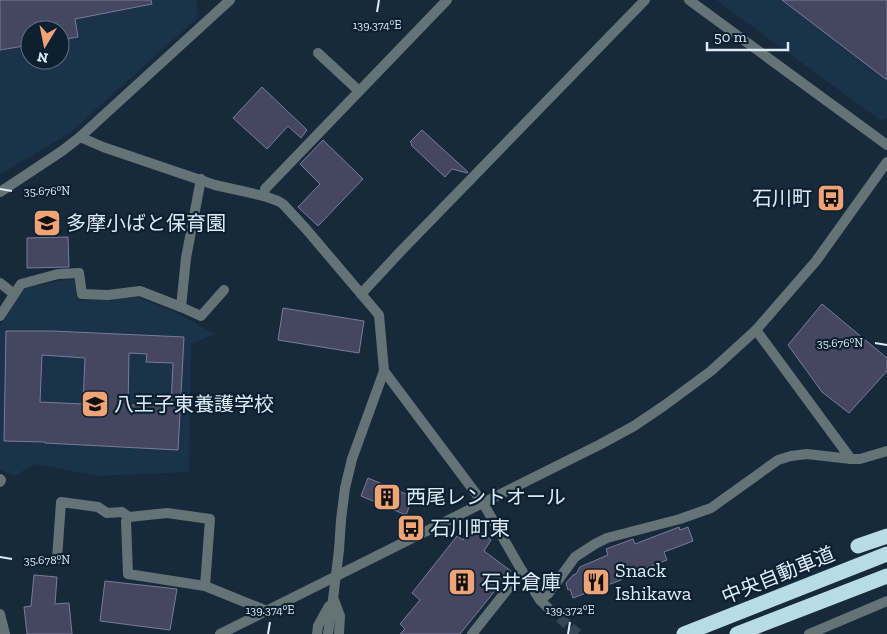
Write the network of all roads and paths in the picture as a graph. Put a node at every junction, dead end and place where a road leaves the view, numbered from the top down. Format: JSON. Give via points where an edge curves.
{"nodes":[{"id":1,"x":230,"y":0,"type":"edge"},
{"id":2,"x":447,"y":0,"type":"edge"},
{"id":3,"x":645,"y":0,"type":"edge"},
{"id":4,"x":690,"y":0,"type":"edge"},
{"id":5,"x":318,"y":53,"type":"dead end"},
{"id":6,"x":359,"y":91,"type":"junction"},
{"id":7,"x":80,"y":137,"type":"junction"},
{"id":8,"x":887,"y":144,"type":"edge"},
{"id":9,"x":887,"y":162,"type":"edge"},
{"id":10,"x":201,"y":179,"type":"junction"},
{"id":11,"x":0,"y":192,"type":"edge"},
{"id":12,"x":264,"y":196,"type":"junction"},
{"id":13,"x":0,"y":283,"type":"edge"},
{"id":14,"x":224,"y":290,"type":"dead end"},
{"id":15,"x":14,"y":294,"type":"junction"},
{"id":16,"x":361,"y":294,"type":"junction"},
{"id":17,"x":181,"y":307,"type":"junction"},
{"id":18,"x":0,"y":316,"type":"edge"},
{"id":19,"x":756,"y":330,"type":"junction"},
{"id":20,"x":384,"y":371,"type":"junction"},
{"id":21,"x":887,"y":451,"type":"edge"},
{"id":22,"x":851,"y":459,"type":"junction"},
{"id":23,"x":483,"y":503,"type":"junction"},
{"id":24,"x":129,"y":517,"type":"junction"},
{"id":25,"x":887,"y":536,"type":"edge"},
{"id":26,"x":858,"y":546,"type":"dead end"},
{"id":27,"x":887,"y":554,"type":"edge"},
{"id":28,"x":57,"y":559,"type":"dead end"},
{"id":29,"x":522,"y":571,"type":"junction"},
{"id":30,"x":887,"y":576,"type":"edge"},
{"id":31,"x":335,"y":578,"type":"junction"},
{"id":32,"x":205,"y":586,"type":"junction"},
{"id":33,"x":334,"y":599,"type":"junction"},
{"id":34,"x":887,"y":601,"type":"edge"},
{"id":35,"x":267,"y":611,"type":"junction"},
{"id":36,"x":0,"y":614,"type":"edge"},
{"id":37,"x":6,"y":634,"type":"edge"},
{"id":38,"x":220,"y":634,"type":"edge"},
{"id":39,"x":316,"y":634,"type":"edge"},
{"id":40,"x":328,"y":634,"type":"edge"},
{"id":41,"x":340,"y":634,"type":"edge"},
{"id":42,"x":472,"y":634,"type":"edge"},
{"id":43,"x":684,"y":634,"type":"edge"},
{"id":44,"x":737,"y":634,"type":"edge"},
{"id":45,"x":809,"y":634,"type":"edge"}],
"edges":[{"from":1,"to":7,"type":"street"},
{"from":2,"to":6,"type":"street"},
{"from":3,"to":16,"type":"street"},
{"from":4,"to":8,"type":"street"},
{"from":5,"to":6,"type":"street"},
{"from":6,"to":12,"type":"street","via":[[265,189]]},
{"from":7,"to":10,"type":"street"},
{"from":7,"to":11,"type":"street"},
{"from":9,"to":19,"type":"street","via":[[816,261]]},
{"from":10,"to":12,"type":"street"},
{"from":10,"to":17,"type":"street","via":[[186,258]]},
{"from":12,"to":16,"type":"street","via":[[283,204]]},
{"from":13,"to":15,"type":"street"},
{"from":14,"to":17,"type":"street","via":[[201,316]]},
{"from":15,"to":17,"type":"street","via":[[21,284],[58,274],[79,273],[82,294],[140,291]]},
{"from":15,"to":18,"type":"street"},
{"from":16,"to":20,"type":"street","via":[[379,316]]},
{"from":19,"to":22,"type":"street"},
{"from":19,"to":23,"type":"street","via":[[711,371],[634,426]]},
{"from":20,"to":23,"type":"street"},
{"from":20,"to":31,"type":"street","via":[[352,459],[345,488]]},
{"from":21,"to":22,"type":"street"},
{"from":22,"to":29,"type":"street","via":[[806,454],[778,460],[711,508],[607,538],[575,557],[544,604]]},
{"from":23,"to":29,"type":"street"},
{"from":23,"to":31,"type":"street"},
{"from":24,"to":28,"type":"street","via":[[122,512],[107,513],[98,507],[61,502]]},
{"from":24,"to":32,"type":"street","via":[[126,521],[128,574]]},
{"from":24,"to":32,"type":"street","via":[[167,513],[210,519]]},
{"from":25,"to":26,"type":"highway"},
{"from":27,"to":43,"type":"highway","name":"中央自動車道"},
{"from":29,"to":42,"type":"street"},
{"from":30,"to":44,"type":"highway","name":"中央自動車道"},
{"from":31,"to":33,"type":"street"},
{"from":31,"to":35,"type":"street"},
{"from":32,"to":35,"type":"street"},
{"from":33,"to":39,"type":"street"},
{"from":33,"to":40,"type":"street"},
{"from":33,"to":41,"type":"street","via":[[340,616]]},
{"from":34,"to":45,"type":"street"},
{"from":35,"to":38,"type":"street"},
{"from":36,"to":37,"type":"street"}]}
